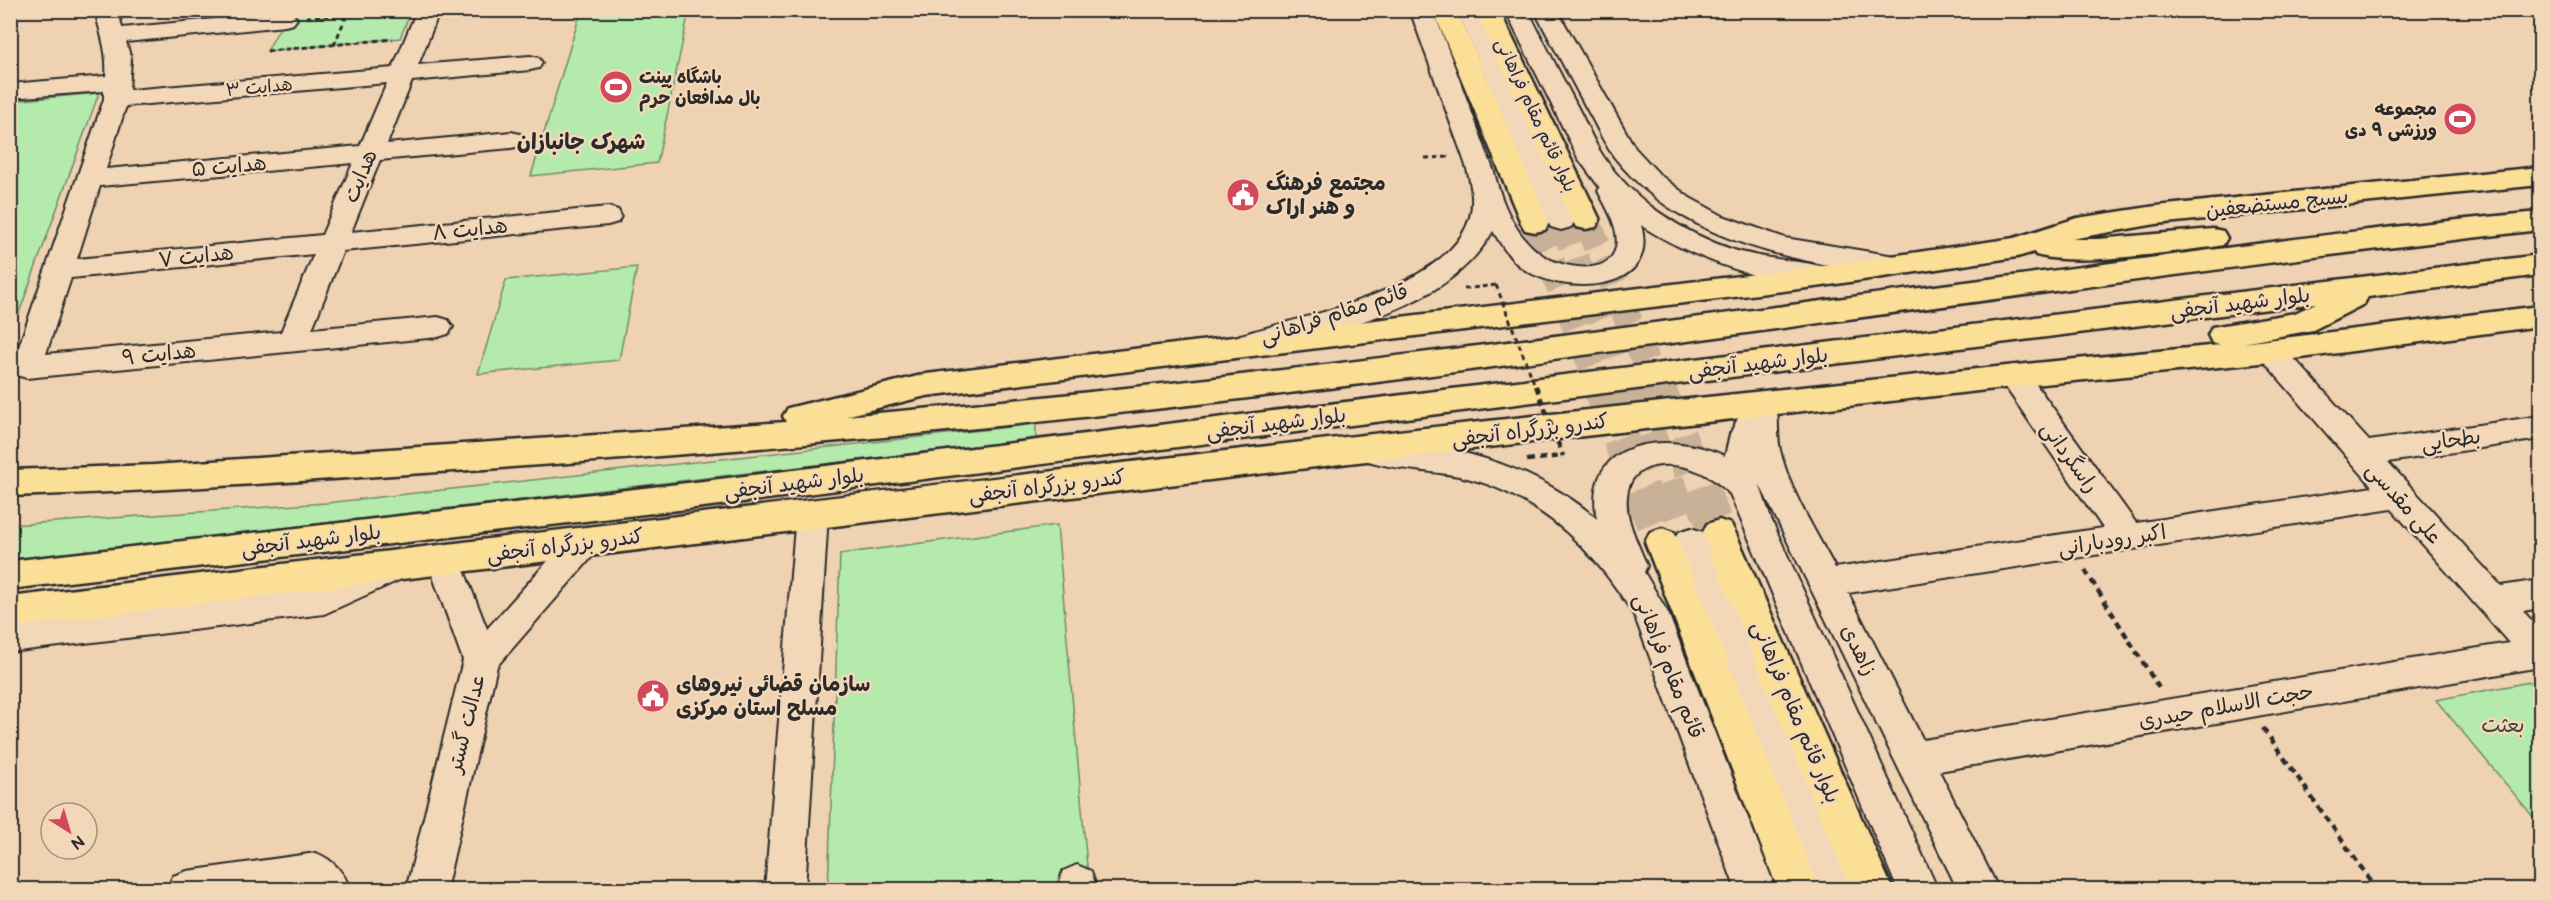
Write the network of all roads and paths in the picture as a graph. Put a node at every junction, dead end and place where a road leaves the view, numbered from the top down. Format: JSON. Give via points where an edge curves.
{"nodes":[{"id":1,"x":344,"y":10,"type":"edge"},
{"id":2,"x":380,"y":10,"type":"edge"},
{"id":3,"x":429,"y":10,"type":"edge"},
{"id":4,"x":1421,"y":10,"type":"edge"},
{"id":5,"x":1445,"y":10,"type":"edge"},
{"id":6,"x":1467,"y":10,"type":"edge"},
{"id":7,"x":1487,"y":10,"type":"edge"},
{"id":8,"x":1516,"y":10,"type":"edge"},
{"id":9,"x":1545,"y":10,"type":"edge"},
{"id":10,"x":358,"y":11,"type":"edge"},
{"id":11,"x":285,"y":19,"type":"dead end"},
{"id":12,"x":345,"y":20,"type":"junction"},
{"id":13,"x":108,"y":23,"type":"edge"},
{"id":14,"x":418,"y":37,"type":"junction"},
{"id":15,"x":334,"y":45,"type":"junction"},
{"id":16,"x":267,"y":51,"type":"dead end"},
{"id":17,"x":530,"y":63,"type":"dead end"},
{"id":18,"x":402,"y":75,"type":"junction"},
{"id":19,"x":118,"y":90,"type":"junction"},
{"id":20,"x":10,"y":91,"type":"edge"},
{"id":21,"x":511,"y":140,"type":"dead end"},
{"id":22,"x":370,"y":153,"type":"junction"},
{"id":23,"x":2541,"y":176,"type":"edge"},
{"id":24,"x":89,"y":179,"type":"junction"},
{"id":25,"x":1605,"y":179,"type":"junction"},
{"id":26,"x":1487,"y":196,"type":"junction"},
{"id":27,"x":608,"y":216,"type":"dead end"},
{"id":28,"x":1574,"y":220,"type":"joint"},
{"id":29,"x":2541,"y":221,"type":"edge"},
{"id":30,"x":1535,"y":223,"type":"tunnel mouth"},
{"id":31,"x":333,"y":242,"type":"junction"},
{"id":32,"x":2332,"y":244,"type":"junction"},
{"id":33,"x":2017,"y":247,"type":"junction"},
{"id":34,"x":1898,"y":265,"type":"junction"},
{"id":35,"x":2541,"y":266,"type":"edge"},
{"id":36,"x":59,"y":270,"type":"junction"},
{"id":37,"x":1822,"y":276,"type":"junction"},
{"id":38,"x":2375,"y":286,"type":"junction"},
{"id":39,"x":1464,"y":289,"type":"dead end"},
{"id":40,"x":2541,"y":316,"type":"edge"},
{"id":41,"x":438,"y":327,"type":"dead end"},
{"id":42,"x":292,"y":341,"type":"junction"},
{"id":43,"x":1222,"y":349,"type":"junction"},
{"id":44,"x":2271,"y":351,"type":"junction"},
{"id":45,"x":2084,"y":368,"type":"junction"},
{"id":46,"x":2013,"y":376,"type":"junction"},
{"id":47,"x":1761,"y":404,"type":"junction"},
{"id":48,"x":2541,"y":427,"type":"edge"},
{"id":49,"x":695,"y":442,"type":"junction"},
{"id":50,"x":1349,"y":451,"type":"junction"},
{"id":51,"x":2361,"y":454,"type":"junction"},
{"id":52,"x":1526,"y":460,"type":"dead end"},
{"id":53,"x":10,"y":483,"type":"edge"},
{"id":54,"x":1744,"y":488,"type":"junction"},
{"id":55,"x":2398,"y":496,"type":"junction"},
{"id":56,"x":812,"y":514,"type":"junction"},
{"id":57,"x":2128,"y":537,"type":"junction"},
{"id":58,"x":1691,"y":539,"type":"junction"},
{"id":59,"x":585,"y":542,"type":"junction"},
{"id":60,"x":2070,"y":546,"type":"junction"},
{"id":61,"x":444,"y":560,"type":"junction"},
{"id":62,"x":398,"y":566,"type":"junction"},
{"id":63,"x":10,"y":575,"type":"edge"},
{"id":64,"x":1825,"y":583,"type":"junction"},
{"id":65,"x":1638,"y":589,"type":"junction"},
{"id":66,"x":2541,"y":594,"type":"edge"},
{"id":67,"x":2493,"y":602,"type":"junction"},
{"id":68,"x":10,"y":612,"type":"edge"},
{"id":69,"x":10,"y":637,"type":"edge"},
{"id":70,"x":2539,"y":653,"type":"joint"},
{"id":71,"x":482,"y":660,"type":"junction"},
{"id":72,"x":2246,"y":703,"type":"junction"},
{"id":73,"x":2176,"y":714,"type":"junction"},
{"id":74,"x":1913,"y":759,"type":"junction"},
{"id":75,"x":187,"y":890,"type":"edge"},
{"id":76,"x":331,"y":890,"type":"edge"},
{"id":77,"x":426,"y":890,"type":"edge"},
{"id":78,"x":785,"y":890,"type":"edge"},
{"id":79,"x":1756,"y":890,"type":"edge"},
{"id":80,"x":1799,"y":890,"type":"edge"},
{"id":81,"x":1834,"y":890,"type":"edge"},
{"id":82,"x":1872,"y":890,"type":"edge"},
{"id":83,"x":1918,"y":890,"type":"edge"},
{"id":84,"x":1979,"y":890,"type":"edge"},
{"id":85,"x":2377,"y":890,"type":"edge"}],
"edges":[{"from":1,"to":12,"type":"path","via":[[336,15]]},
{"from":2,"to":10,"type":"path"},
{"from":3,"to":14,"type":"street","name":"هدایت"},
{"from":4,"to":26,"type":"street","name":"قائم مقام فراهانی"},
{"from":5,"to":30,"type":"main road","name":"بلوار قائم مقام فراهانی"},
{"from":6,"to":28,"type":"street"},
{"from":7,"to":28,"type":"main road","name":"بلوار قائم مقام فراهانی"},
{"from":8,"to":25,"type":"street"},
{"from":9,"to":34,"type":"street","via":[[1624,152],[1658,189],[1699,215],[1753,238],[1818,256]]},
{"from":10,"to":12,"type":"path"},
{"from":11,"to":13,"type":"street"},
{"from":12,"to":15,"type":"path"},
{"from":13,"to":19,"type":"street","via":[[119,59]]},
{"from":14,"to":15,"type":"path"},
{"from":14,"to":18,"type":"street","name":"هدایت"},
{"from":15,"to":16,"type":"path"},
{"from":17,"to":18,"type":"street","name":"هدایت ۳"},
{"from":18,"to":19,"type":"street","name":"هدایت ۳"},
{"from":18,"to":22,"type":"street","name":"هدایت"},
{"from":19,"to":20,"type":"street","name":"هدایت ۳"},
{"from":19,"to":24,"type":"street"},
{"from":21,"to":22,"type":"street","name":"هدایت ۵"},
{"from":22,"to":24,"type":"street","name":"هدایت ۵"},
{"from":22,"to":31,"type":"street","name":"هدایت"},
{"from":23,"to":33,"type":"main road","name":"بسیج مستضعفین","via":[[2156,215],[2077,227]]},
{"from":24,"to":36,"type":"street"},
{"from":25,"to":26,"type":"street","via":[[1625,220],[1629,251],[1612,270],[1590,276],[1558,274],[1530,261],[1507,232]]},
{"from":25,"to":37,"type":"street","via":[[1650,220],[1690,243],[1749,264]]},
{"from":26,"to":43,"type":"street","name":"قائم مقام فراهانی","via":[[1484,220],[1465,250],[1415,288],[1341,316]]},
{"from":27,"to":31,"type":"street","name":"هدایت ۸"},
{"from":29,"to":32,"type":"main road","name":"بلوار شهید آنجفی"},
{"from":31,"to":36,"type":"street","name":"هدایت ۷"},
{"from":31,"to":42,"type":"street","name":"هدایت"},
{"from":32,"to":33,"type":"main road","via":[[2229,236],[2098,249]]},
{"from":32,"to":49,"type":"main road","name":"بلوار شهید آنجفی","via":[[1298,381],[1018,413]]},
{"from":33,"to":34,"type":"main road"},
{"from":34,"to":37,"type":"main road"},
{"from":35,"to":38,"type":"main road","name":"بلوار شهید آنجفی"},
{"from":36,"to":42,"type":"street","name":"هدایت ۹","via":[[27,367]]},
{"from":37,"to":43,"type":"main road"},
{"from":38,"to":45,"type":"main road","via":[[2302,323],[2159,345]]},
{"from":38,"to":63,"type":"main road","name":"بلوار شهید آنجفی","via":[[687,496]]},
{"from":39,"to":52,"type":"path","bridge":true,"via":[[1496,285],[1563,456]]},
{"from":40,"to":44,"type":"main road"},
{"from":41,"to":42,"type":"street","name":"هدایت ۹"},
{"from":43,"to":49,"type":"main road","via":[[926,385]]},
{"from":44,"to":45,"type":"main road"},
{"from":44,"to":51,"type":"street","name":"علی مقدسی"},
{"from":45,"to":46,"type":"main road","name":"کندرو بزرگراه آنجفی"},
{"from":46,"to":47,"type":"main road","name":"کندرو بزرگراه آنجفی"},
{"from":46,"to":57,"type":"street","name":"راسگردانی"},
{"from":47,"to":50,"type":"main road","name":"کندرو بزرگراه آنجفی"},
{"from":47,"to":54,"type":"street","via":[[1741,449]]},
{"from":47,"to":64,"type":"street","name":"زاهدی","via":[[1764,449],[1774,481]]},
{"from":48,"to":51,"type":"street","name":"بطحایی"},
{"from":49,"to":53,"type":"main road","name":"بلوار شهید آنجفی","via":[[154,478]]},
{"from":50,"to":56,"type":"main road","name":"کندرو بزرگراه آنجفی"},
{"from":50,"to":65,"type":"street","name":"قائم مقام فراهانی","via":[[1447,460],[1526,488],[1583,525]]},
{"from":51,"to":55,"type":"street","name":"علی مقدسی"},
{"from":54,"to":65,"type":"street","via":[[1710,462],[1668,452],[1641,457],[1621,471],[1611,491],[1611,503]]},
{"from":54,"to":83,"type":"street"},
{"from":55,"to":57,"type":"street","name":"اکبر رودبارانی"},
{"from":55,"to":67,"type":"street","name":"علی مقدسی"},
{"from":56,"to":59,"type":"main road","name":"کندرو بزرگراه آنجفی"},
{"from":56,"to":78,"type":"street"},
{"from":57,"to":60,"type":"street","name":"اکبر رودبارانی"},
{"from":58,"to":80,"type":"main road"},
{"from":58,"to":81,"type":"street"},
{"from":58,"to":82,"type":"main road","name":"بلوار قائم مقام فراهانی"},
{"from":59,"to":61,"type":"main road","name":"کندرو بزرگراه آنجفی"},
{"from":59,"to":71,"type":"street"},
{"from":60,"to":64,"type":"street","name":"اکبر رودبارانی"},
{"from":60,"to":73,"type":"path"},
{"from":61,"to":62,"type":"main road","name":"کندرو بزرگراه آنجفی"},
{"from":61,"to":71,"type":"street","name":"عدالت گستر"},
{"from":62,"to":68,"type":"main road","name":"کندرو بزرگراه آنجفی"},
{"from":62,"to":69,"type":"street","via":[[324,600]]},
{"from":64,"to":74,"type":"street","name":"زاهدی"},
{"from":65,"to":79,"type":"street","name":"قائم مقام فراهانی","via":[[1672,664]]},
{"from":66,"to":67,"type":"street"},
{"from":67,"to":70,"type":"street","name":"علی مقدسی"},
{"from":70,"to":72,"type":"street","name":"حجت الاسلام حیدری"},
{"from":71,"to":77,"type":"street","name":"عدالت گستر"},
{"from":72,"to":73,"type":"street","name":"حجت الاسلام حیدری"},
{"from":72,"to":85,"type":"path"},
{"from":73,"to":74,"type":"street","name":"حجت الاسلام حیدری"},
{"from":74,"to":84,"type":"street","name":"زاهدی"},
{"from":75,"to":76,"type":"street","via":[[316,872]]}]}
